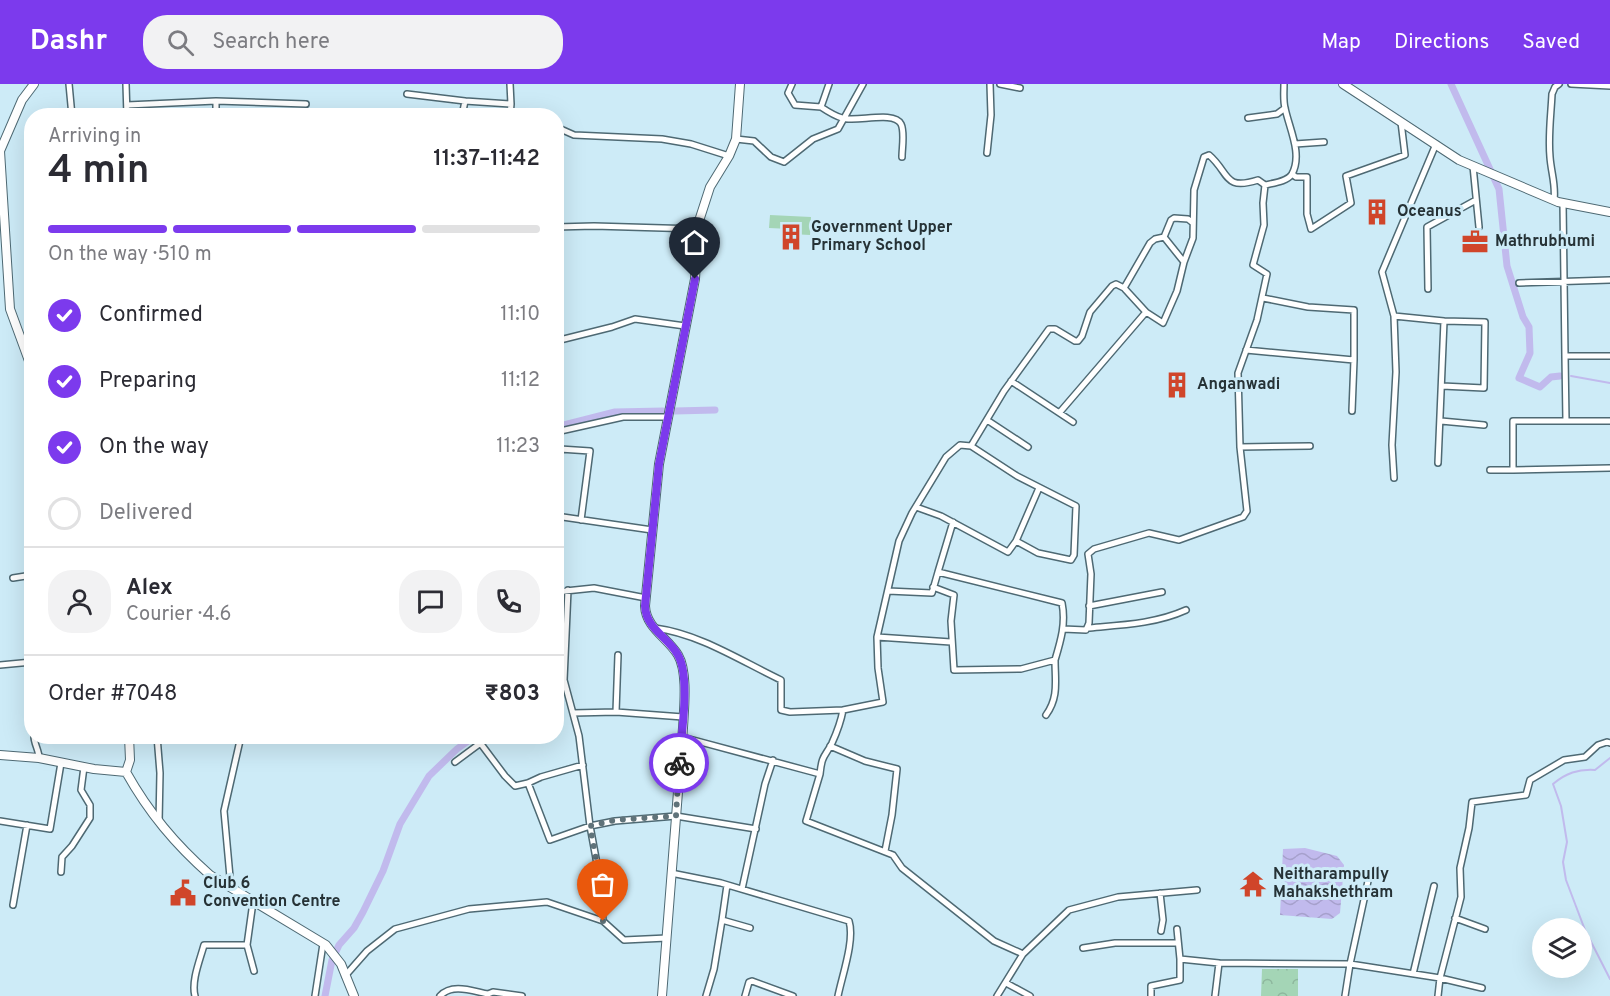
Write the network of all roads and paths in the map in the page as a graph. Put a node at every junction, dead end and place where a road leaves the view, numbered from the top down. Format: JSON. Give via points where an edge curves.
{"nodes":[{"id":1,"x":34,"y":84,"type":"edge"},
{"id":2,"x":69,"y":84,"type":"edge"},
{"id":3,"x":126,"y":84,"type":"edge"},
{"id":4,"x":510,"y":84,"type":"edge"},
{"id":5,"x":740,"y":84,"type":"edge"},
{"id":6,"x":792,"y":84,"type":"edge"},
{"id":7,"x":829,"y":84,"type":"edge"},
{"id":8,"x":863,"y":84,"type":"edge"},
{"id":9,"x":990,"y":84,"type":"edge"},
{"id":10,"x":1000,"y":84,"type":"edge"},
{"id":11,"x":1284,"y":84,"type":"edge"},
{"id":12,"x":1343,"y":84,"type":"edge"},
{"id":13,"x":1559,"y":84,"type":"edge"},
{"id":14,"x":1571,"y":84,"type":"edge"},
{"id":15,"x":1610,"y":86,"type":"edge"},
{"id":16,"x":1020,"y":88,"type":"dead end"},
{"id":17,"x":407,"y":94,"type":"dead end"},
{"id":18,"x":216,"y":101,"type":"junction"},
{"id":19,"x":465,"y":101,"type":"junction"},
{"id":20,"x":306,"y":104,"type":"dead end"},
{"id":21,"x":511,"y":104,"type":"junction"},
{"id":22,"x":127,"y":105,"type":"joint"},
{"id":23,"x":821,"y":107,"type":"junction"},
{"id":24,"x":71,"y":108,"type":"edge"},
{"id":25,"x":216,"y":108,"type":"edge"},
{"id":26,"x":464,"y":108,"type":"edge"},
{"id":27,"x":511,"y":108,"type":"edge"},
{"id":28,"x":1285,"y":108,"type":"junction"},
{"id":29,"x":1248,"y":118,"type":"dead end"},
{"id":30,"x":843,"y":119,"type":"junction"},
{"id":31,"x":1401,"y":122,"type":"junction"},
{"id":32,"x":564,"y":131,"type":"edge"},
{"id":33,"x":736,"y":139,"type":"junction"},
{"id":34,"x":1324,"y":142,"type":"dead end"},
{"id":35,"x":1295,"y":144,"type":"junction"},
{"id":36,"x":1436,"y":144,"type":"junction"},
{"id":37,"x":987,"y":153,"type":"dead end"},
{"id":38,"x":729,"y":156,"type":"junction"},
{"id":39,"x":902,"y":157,"type":"dead end"},
{"id":40,"x":1474,"y":166,"type":"junction"},
{"id":41,"x":1292,"y":174,"type":"junction"},
{"id":42,"x":1265,"y":185,"type":"junction"},
{"id":43,"x":1476,"y":200,"type":"junction"},
{"id":44,"x":1558,"y":201,"type":"junction"},
{"id":45,"x":1610,"y":212,"type":"edge"},
{"id":46,"x":1193,"y":223,"type":"junction"},
{"id":47,"x":564,"y":227,"type":"edge"},
{"id":48,"x":1479,"y":227,"type":"dead end"},
{"id":49,"x":697,"y":229,"type":"junction"},
{"id":50,"x":1164,"y":237,"type":"junction"},
{"id":51,"x":1184,"y":261,"type":"junction"},
{"id":52,"x":1610,"y":280,"type":"edge"},
{"id":53,"x":1564,"y":281,"type":"junction"},
{"id":54,"x":1519,"y":283,"type":"dead end"},
{"id":55,"x":1124,"y":288,"type":"junction"},
{"id":56,"x":1428,"y":290,"type":"dead end"},
{"id":57,"x":1263,"y":298,"type":"junction"},
{"id":58,"x":1146,"y":312,"type":"junction"},
{"id":59,"x":1394,"y":316,"type":"junction"},
{"id":60,"x":1444,"y":321,"type":"junction"},
{"id":61,"x":685,"y":326,"type":"junction"},
{"id":62,"x":564,"y":339,"type":"edge"},
{"id":63,"x":24,"y":347,"type":"edge"},
{"id":64,"x":1246,"y":350,"type":"junction"},
{"id":65,"x":1565,"y":356,"type":"junction"},
{"id":66,"x":1610,"y":356,"type":"edge"},
{"id":67,"x":1354,"y":360,"type":"junction"},
{"id":68,"x":1011,"y":381,"type":"junction"},
{"id":69,"x":1442,"y":386,"type":"junction"},
{"id":70,"x":1352,"y":411,"type":"dead end"},
{"id":71,"x":1060,"y":412,"type":"junction"},
{"id":72,"x":668,"y":417,"type":"junction"},
{"id":73,"x":987,"y":420,"type":"junction"},
{"id":74,"x":1441,"y":421,"type":"junction"},
{"id":75,"x":1566,"y":421,"type":"junction"},
{"id":76,"x":1610,"y":421,"type":"edge"},
{"id":77,"x":1073,"y":422,"type":"dead end"},
{"id":78,"x":1484,"y":424,"type":"dead end"},
{"id":79,"x":564,"y":430,"type":"edge"},
{"id":80,"x":971,"y":446,"type":"junction"},
{"id":81,"x":1310,"y":446,"type":"dead end"},
{"id":82,"x":1028,"y":447,"type":"dead end"},
{"id":83,"x":1240,"y":447,"type":"junction"},
{"id":84,"x":564,"y":450,"type":"edge"},
{"id":85,"x":1438,"y":463,"type":"dead end"},
{"id":86,"x":1610,"y":468,"type":"edge"},
{"id":87,"x":1490,"y":470,"type":"dead end"},
{"id":88,"x":1513,"y":470,"type":"junction"},
{"id":89,"x":1394,"y":478,"type":"dead end"},
{"id":90,"x":1039,"y":488,"type":"junction"},
{"id":91,"x":916,"y":507,"type":"junction"},
{"id":92,"x":564,"y":517,"type":"edge"},
{"id":93,"x":581,"y":520,"type":"junction"},
{"id":94,"x":953,"y":522,"type":"junction"},
{"id":95,"x":652,"y":530,"type":"junction"},
{"id":96,"x":1016,"y":541,"type":"junction"},
{"id":97,"x":938,"y":572,"type":"junction"},
{"id":98,"x":24,"y":576,"type":"edge"},
{"id":99,"x":13,"y":578,"type":"dead end"},
{"id":100,"x":933,"y":587,"type":"junction"},
{"id":101,"x":568,"y":590,"type":"junction"},
{"id":102,"x":564,"y":591,"type":"edge"},
{"id":103,"x":888,"y":591,"type":"junction"},
{"id":104,"x":1162,"y":592,"type":"dead end"},
{"id":105,"x":646,"y":598,"type":"junction"},
{"id":106,"x":1089,"y":606,"type":"junction"},
{"id":107,"x":1186,"y":610,"type":"dead end"},
{"id":108,"x":654,"y":628,"type":"junction"},
{"id":109,"x":1087,"y":628,"type":"junction"},
{"id":110,"x":1063,"y":629,"type":"junction"},
{"id":111,"x":877,"y":637,"type":"junction"},
{"id":112,"x":951,"y":642,"type":"junction"},
{"id":113,"x":618,"y":655,"type":"dead end"},
{"id":114,"x":1055,"y":660,"type":"junction"},
{"id":115,"x":24,"y":662,"type":"edge"},
{"id":116,"x":0,"y":664,"type":"edge"},
{"id":117,"x":843,"y":710,"type":"junction"},
{"id":118,"x":616,"y":712,"type":"junction"},
{"id":119,"x":573,"y":713,"type":"junction"},
{"id":120,"x":1046,"y":715,"type":"dead end"},
{"id":121,"x":683,"y":717,"type":"junction"},
{"id":122,"x":682,"y":737,"type":"junction"},
{"id":123,"x":1608,"y":742,"type":"edge"},
{"id":124,"x":35,"y":744,"type":"edge"},
{"id":125,"x":129,"y":744,"type":"edge"},
{"id":126,"x":158,"y":744,"type":"edge"},
{"id":127,"x":239,"y":744,"type":"edge"},
{"id":128,"x":481,"y":744,"type":"joint"},
{"id":129,"x":830,"y":746,"type":"junction"},
{"id":130,"x":0,"y":755,"type":"edge"},
{"id":131,"x":39,"y":758,"type":"junction"},
{"id":132,"x":773,"y":760,"type":"junction"},
{"id":133,"x":455,"y":762,"type":"dead end"},
{"id":134,"x":61,"y":763,"type":"junction"},
{"id":135,"x":583,"y":765,"type":"junction"},
{"id":136,"x":84,"y":767,"type":"junction"},
{"id":137,"x":126,"y":772,"type":"junction"},
{"id":138,"x":820,"y":774,"type":"junction"},
{"id":139,"x":528,"y":783,"type":"junction"},
{"id":140,"x":676,"y":816,"type":"junction"},
{"id":141,"x":0,"y":821,"type":"edge"},
{"id":142,"x":159,"y":822,"type":"junction"},
{"id":143,"x":27,"y":825,"type":"junction"},
{"id":144,"x":590,"y":826,"type":"junction"},
{"id":145,"x":756,"y":829,"type":"junction"},
{"id":146,"x":885,"y":851,"type":"junction"},
{"id":147,"x":61,"y":872,"type":"dead end"},
{"id":148,"x":671,"y":873,"type":"junction"},
{"id":149,"x":1368,"y":881,"type":"dead end"},
{"id":150,"x":727,"y":885,"type":"junction"},
{"id":151,"x":1434,"y":886,"type":"dead end"},
{"id":152,"x":231,"y":888,"type":"junction"},
{"id":153,"x":742,"y":889,"type":"junction"},
{"id":154,"x":1197,"y":890,"type":"dead end"},
{"id":155,"x":1160,"y":893,"type":"junction"},
{"id":156,"x":253,"y":902,"type":"junction"},
{"id":157,"x":13,"y":905,"type":"dead end"},
{"id":158,"x":1455,"y":918,"type":"junction"},
{"id":159,"x":722,"y":920,"type":"junction"},
{"id":160,"x":603,"y":921,"type":"junction"},
{"id":161,"x":750,"y":928,"type":"dead end"},
{"id":162,"x":1177,"y":929,"type":"dead end"},
{"id":163,"x":1485,"y":929,"type":"dead end"},
{"id":164,"x":1161,"y":931,"type":"dead end"},
{"id":165,"x":667,"y":938,"type":"junction"},
{"id":166,"x":1179,"y":943,"type":"junction"},
{"id":167,"x":325,"y":944,"type":"junction"},
{"id":168,"x":248,"y":945,"type":"junction"},
{"id":169,"x":1083,"y":948,"type":"dead end"},
{"id":170,"x":1023,"y":954,"type":"junction"},
{"id":171,"x":1180,"y":959,"type":"junction"},
{"id":172,"x":1219,"y":963,"type":"junction"},
{"id":173,"x":1350,"y":964,"type":"junction"},
{"id":174,"x":254,"y":970,"type":"dead end"},
{"id":175,"x":1413,"y":974,"type":"junction"},
{"id":176,"x":345,"y":976,"type":"junction"},
{"id":177,"x":1440,"y":978,"type":"junction"},
{"id":178,"x":1006,"y":983,"type":"junction"},
{"id":179,"x":1482,"y":988,"type":"dead end"},
{"id":180,"x":488,"y":995,"type":"edge"},
{"id":181,"x":195,"y":996,"type":"edge"},
{"id":182,"x":315,"y":996,"type":"edge"},
{"id":183,"x":354,"y":996,"type":"edge"},
{"id":184,"x":440,"y":996,"type":"edge"},
{"id":185,"x":522,"y":996,"type":"edge"},
{"id":186,"x":662,"y":996,"type":"edge"},
{"id":187,"x":706,"y":996,"type":"edge"},
{"id":188,"x":745,"y":996,"type":"edge"},
{"id":189,"x":794,"y":996,"type":"edge"},
{"id":190,"x":838,"y":996,"type":"edge"},
{"id":191,"x":997,"y":996,"type":"edge"},
{"id":192,"x":1030,"y":996,"type":"edge"},
{"id":193,"x":1151,"y":996,"type":"edge"},
{"id":194,"x":1215,"y":996,"type":"edge"},
{"id":195,"x":1345,"y":996,"type":"edge"},
{"id":196,"x":1438,"y":996,"type":"edge"}],
"edges":[{"from":1,"to":63,"type":"main road","via":[[22,100],[0,151],[10,309]]},
{"from":2,"to":24,"type":"street"},
{"from":3,"to":22,"type":"street"},
{"from":4,"to":21,"type":"street"},
{"from":5,"to":33,"type":"main road"},
{"from":6,"to":23,"type":"street","via":[[788,93],[795,105]]},
{"from":7,"to":23,"type":"street"},
{"from":8,"to":30,"type":"street"},
{"from":9,"to":37,"type":"street"},
{"from":10,"to":16,"type":"street"},
{"from":11,"to":28,"type":"street"},
{"from":12,"to":31,"type":"main road"},
{"from":13,"to":44,"type":"street","via":[[1552,94],[1550,143]]},
{"from":14,"to":15,"type":"street"},
{"from":17,"to":19,"type":"street"},
{"from":18,"to":20,"type":"street"},
{"from":18,"to":22,"type":"street"},
{"from":18,"to":25,"type":"street"},
{"from":19,"to":21,"type":"street"},
{"from":19,"to":26,"type":"street"},
{"from":21,"to":27,"type":"street"},
{"from":23,"to":30,"type":"street"},
{"from":28,"to":29,"type":"street","via":[[1277,114]]},
{"from":28,"to":35,"type":"street"},
{"from":30,"to":33,"type":"street","via":[[838,129],[813,139],[783,162],[754,141]]},
{"from":30,"to":39,"type":"street","via":[[897,119],[903,128]]},
{"from":31,"to":36,"type":"main road"},
{"from":31,"to":41,"type":"street","via":[[1405,155],[1346,176],[1351,203],[1311,229],[1307,177]]},
{"from":32,"to":38,"type":"street","via":[[574,135],[662,139]]},
{"from":33,"to":38,"type":"main road"},
{"from":34,"to":35,"type":"street"},
{"from":35,"to":41,"type":"street"},
{"from":36,"to":40,"type":"main road"},
{"from":36,"to":59,"type":"street","via":[[1382,272]]},
{"from":38,"to":49,"type":"main road","via":[[710,187]]},
{"from":40,"to":43,"type":"street"},
{"from":40,"to":44,"type":"main road"},
{"from":41,"to":42,"type":"street"},
{"from":42,"to":46,"type":"street","via":[[1258,180],[1245,184],[1228,180],[1213,158],[1204,156],[1194,190]]},
{"from":42,"to":57,"type":"street","via":[[1264,225],[1253,265],[1267,274]]},
{"from":43,"to":48,"type":"street"},
{"from":43,"to":56,"type":"street","via":[[1427,227]]},
{"from":44,"to":45,"type":"main road"},
{"from":44,"to":53,"type":"street"},
{"from":46,"to":50,"type":"street","via":[[1174,218]]},
{"from":46,"to":51,"type":"street","via":[[1193,238]]},
{"from":47,"to":49,"type":"street"},
{"from":49,"to":61,"type":"main road","via":[[695,279]]},
{"from":50,"to":51,"type":"street"},
{"from":50,"to":55,"type":"street","via":[[1150,243]]},
{"from":51,"to":58,"type":"street","via":[[1163,323]]},
{"from":52,"to":53,"type":"street"},
{"from":53,"to":54,"type":"street"},
{"from":53,"to":65,"type":"street"},
{"from":55,"to":58,"type":"street"},
{"from":55,"to":68,"type":"street","via":[[1112,286],[1090,312],[1078,340],[1049,329]]},
{"from":57,"to":64,"type":"street"},
{"from":57,"to":67,"type":"street","via":[[1308,307],[1354,309]]},
{"from":58,"to":71,"type":"street"},
{"from":59,"to":60,"type":"street"},
{"from":59,"to":89,"type":"street"},
{"from":60,"to":69,"type":"street"},
{"from":60,"to":69,"type":"street","via":[[1485,322],[1484,388]]},
{"from":61,"to":62,"type":"street","via":[[635,319]]},
{"from":61,"to":72,"type":"main road"},
{"from":64,"to":67,"type":"street"},
{"from":64,"to":83,"type":"street","via":[[1239,373]]},
{"from":65,"to":66,"type":"street"},
{"from":65,"to":75,"type":"street"},
{"from":67,"to":70,"type":"street"},
{"from":68,"to":71,"type":"street"},
{"from":68,"to":73,"type":"street"},
{"from":69,"to":74,"type":"street"},
{"from":71,"to":77,"type":"street"},
{"from":72,"to":79,"type":"street","via":[[623,417]]},
{"from":72,"to":95,"type":"main road"},
{"from":73,"to":80,"type":"street"},
{"from":73,"to":82,"type":"street"},
{"from":74,"to":78,"type":"street"},
{"from":74,"to":85,"type":"street"},
{"from":75,"to":76,"type":"street"},
{"from":75,"to":88,"type":"street","via":[[1513,421]]},
{"from":80,"to":90,"type":"street"},
{"from":80,"to":91,"type":"street","via":[[960,445],[946,457]]},
{"from":81,"to":83,"type":"street"},
{"from":83,"to":106,"type":"street","via":[[1248,503],[1243,517],[1179,540],[1149,533],[1094,549],[1088,554]]},
{"from":84,"to":93,"type":"street","via":[[590,451]]},
{"from":86,"to":88,"type":"street"},
{"from":87,"to":88,"type":"street"},
{"from":90,"to":96,"type":"street"},
{"from":90,"to":96,"type":"street","via":[[1076,506],[1074,555],[1071,560],[1045,555]]},
{"from":91,"to":94,"type":"street"},
{"from":91,"to":103,"type":"street","via":[[899,541]]},
{"from":92,"to":93,"type":"street"},
{"from":93,"to":95,"type":"street"},
{"from":94,"to":96,"type":"street","via":[[1008,552]]},
{"from":94,"to":97,"type":"street"},
{"from":95,"to":105,"type":"main road"},
{"from":97,"to":100,"type":"street"},
{"from":97,"to":110,"type":"street","via":[[1062,603]]},
{"from":98,"to":99,"type":"street"},
{"from":100,"to":103,"type":"street","via":[[932,593]]},
{"from":100,"to":112,"type":"street","via":[[954,595]]},
{"from":101,"to":102,"type":"street"},
{"from":101,"to":105,"type":"street","via":[[594,588]]},
{"from":101,"to":119,"type":"street","via":[[564,680]]},
{"from":103,"to":111,"type":"street"},
{"from":104,"to":106,"type":"street"},
{"from":105,"to":108,"type":"main road","via":[[645,616]]},
{"from":106,"to":109,"type":"street"},
{"from":107,"to":109,"type":"street","via":[[1135,624]]},
{"from":108,"to":117,"type":"street","via":[[714,646],[781,680],[781,710]]},
{"from":108,"to":121,"type":"main road","via":[[679,657],[683,669]]},
{"from":109,"to":110,"type":"street"},
{"from":110,"to":114,"type":"street"},
{"from":111,"to":112,"type":"street"},
{"from":111,"to":117,"type":"street","via":[[883,702]]},
{"from":112,"to":114,"type":"street","via":[[954,670],[1021,669]]},
{"from":113,"to":118,"type":"street"},
{"from":114,"to":120,"type":"street","via":[[1054,704]]},
{"from":115,"to":116,"type":"street"},
{"from":117,"to":129,"type":"street"},
{"from":118,"to":119,"type":"street"},
{"from":118,"to":121,"type":"street"},
{"from":119,"to":135,"type":"street"},
{"from":121,"to":122,"type":"main road"},
{"from":122,"to":132,"type":"street"},
{"from":122,"to":140,"type":"main road"},
{"from":123,"to":158,"type":"street","via":[[1585,757],[1564,760],[1530,780],[1526,795],[1472,802]]},
{"from":124,"to":131,"type":"street"},
{"from":125,"to":137,"type":"main road"},
{"from":126,"to":142,"type":"street"},
{"from":127,"to":152,"type":"street","via":[[224,811]]},
{"from":128,"to":133,"type":"street"},
{"from":128,"to":139,"type":"street","via":[[515,786]]},
{"from":129,"to":138,"type":"street","via":[[824,752]]},
{"from":129,"to":146,"type":"street","via":[[897,769]]},
{"from":130,"to":131,"type":"main road"},
{"from":131,"to":134,"type":"main road"},
{"from":132,"to":138,"type":"street"},
{"from":132,"to":145,"type":"street"},
{"from":134,"to":136,"type":"main road"},
{"from":134,"to":143,"type":"street","via":[[50,829]]},
{"from":135,"to":139,"type":"street"},
{"from":135,"to":144,"type":"street"},
{"from":136,"to":137,"type":"main road"},
{"from":136,"to":147,"type":"street","via":[[81,790],[90,805],[90,818],[62,857]]},
{"from":137,"to":142,"type":"main road","via":[[143,804]]},
{"from":138,"to":146,"type":"street","via":[[806,821]]},
{"from":139,"to":144,"type":"street","via":[[550,840]]},
{"from":140,"to":144,"type":"street","via":[[615,820]]},
{"from":140,"to":145,"type":"street"},
{"from":140,"to":148,"type":"main road"},
{"from":141,"to":143,"type":"street"},
{"from":142,"to":152,"type":"main road","via":[[194,861]]},
{"from":143,"to":157,"type":"street"},
{"from":144,"to":160,"type":"street"},
{"from":145,"to":153,"type":"street"},
{"from":146,"to":170,"type":"street","via":[[994,941]]},
{"from":148,"to":150,"type":"street"},
{"from":148,"to":165,"type":"main road"},
{"from":149,"to":173,"type":"street"},
{"from":150,"to":153,"type":"street"},
{"from":150,"to":159,"type":"street"},
{"from":151,"to":175,"type":"street"},
{"from":152,"to":156,"type":"main road"},
{"from":153,"to":190,"type":"street","via":[[849,921],[848,952]]},
{"from":154,"to":155,"type":"street"},
{"from":155,"to":164,"type":"street"},
{"from":155,"to":170,"type":"street","via":[[1118,897],[1070,910]]},
{"from":156,"to":167,"type":"main road"},
{"from":156,"to":168,"type":"street"},
{"from":158,"to":163,"type":"street"},
{"from":158,"to":177,"type":"street"},
{"from":159,"to":161,"type":"street"},
{"from":159,"to":187,"type":"street"},
{"from":160,"to":165,"type":"street","via":[[624,940]]},
{"from":160,"to":176,"type":"street","via":[[547,902],[470,909],[396,929],[367,951]]},
{"from":162,"to":166,"type":"street"},
{"from":165,"to":186,"type":"main road"},
{"from":166,"to":169,"type":"street","via":[[1114,943]]},
{"from":166,"to":171,"type":"street"},
{"from":167,"to":176,"type":"main road","via":[[342,964]]},
{"from":167,"to":182,"type":"street"},
{"from":168,"to":174,"type":"street"},
{"from":168,"to":181,"type":"street","via":[[204,945]]},
{"from":170,"to":178,"type":"street"},
{"from":171,"to":172,"type":"street"},
{"from":171,"to":193,"type":"street","via":[[1180,980],[1151,986]]},
{"from":172,"to":173,"type":"street"},
{"from":172,"to":194,"type":"street"},
{"from":173,"to":175,"type":"street"},
{"from":173,"to":195,"type":"street"},
{"from":175,"to":177,"type":"street"},
{"from":176,"to":183,"type":"main road"},
{"from":177,"to":179,"type":"street"},
{"from":177,"to":196,"type":"street"},
{"from":178,"to":191,"type":"street"},
{"from":178,"to":192,"type":"street"},
{"from":180,"to":184,"type":"street","via":[[453,988]]},
{"from":180,"to":185,"type":"street","via":[[493,992]]},
{"from":188,"to":189,"type":"street","via":[[746,985],[752,981]]}]}
